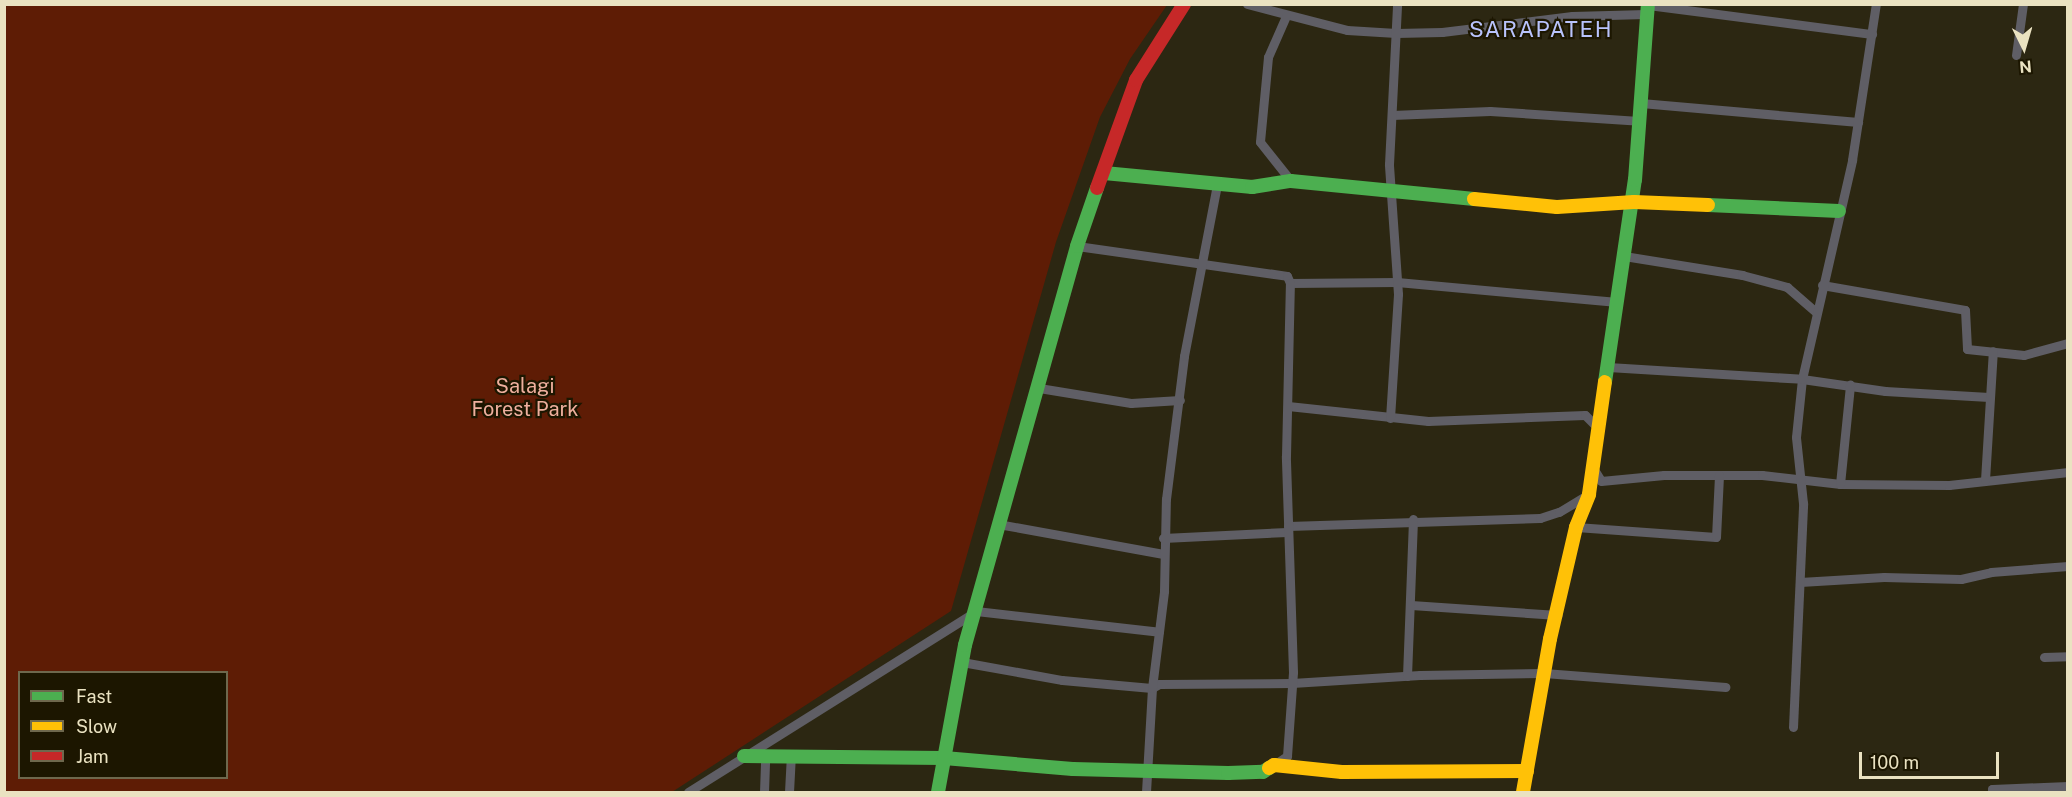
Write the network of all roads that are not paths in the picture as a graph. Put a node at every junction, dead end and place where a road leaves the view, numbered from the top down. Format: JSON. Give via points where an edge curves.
{"nodes":[{"id":1,"x":1184,"y":4,"type":"edge"},
{"id":2,"x":1247,"y":4,"type":"edge"},
{"id":3,"x":1397,"y":4,"type":"edge"},
{"id":4,"x":1876,"y":4,"type":"edge"},
{"id":5,"x":2024,"y":4,"type":"edge"},
{"id":6,"x":1647,"y":8,"type":"edge"},
{"id":7,"x":1286,"y":16,"type":"junction"},
{"id":8,"x":1396,"y":33,"type":"junction"},
{"id":9,"x":1872,"y":34,"type":"junction"},
{"id":10,"x":2016,"y":55,"type":"dead end"},
{"id":11,"x":1641,"y":103,"type":"junction"},
{"id":12,"x":1392,"y":114,"type":"junction"},
{"id":13,"x":1639,"y":121,"type":"junction"},
{"id":14,"x":1858,"y":122,"type":"junction"},
{"id":15,"x":1104,"y":173,"type":"junction"},
{"id":16,"x":1290,"y":181,"type":"junction"},
{"id":17,"x":1217,"y":184,"type":"junction"},
{"id":18,"x":1392,"y":192,"type":"junction"},
{"id":19,"x":1629,"y":205,"type":"junction"},
{"id":20,"x":1839,"y":211,"type":"junction"},
{"id":21,"x":1077,"y":246,"type":"junction"},
{"id":22,"x":1624,"y":256,"type":"junction"},
{"id":23,"x":1200,"y":262,"type":"junction"},
{"id":24,"x":1397,"y":282,"type":"junction"},
{"id":25,"x":1290,"y":283,"type":"junction"},
{"id":26,"x":1822,"y":285,"type":"junction"},
{"id":27,"x":1617,"y":302,"type":"junction"},
{"id":28,"x":1816,"y":312,"type":"junction"},
{"id":29,"x":2067,"y":343,"type":"edge"},
{"id":30,"x":1993,"y":351,"type":"junction"},
{"id":31,"x":1608,"y":367,"type":"junction"},
{"id":32,"x":1803,"y":379,"type":"junction"},
{"id":33,"x":1850,"y":385,"type":"junction"},
{"id":34,"x":1039,"y":388,"type":"junction"},
{"id":35,"x":1989,"y":398,"type":"junction"},
{"id":36,"x":1179,"y":400,"type":"junction"},
{"id":37,"x":1288,"y":406,"type":"junction"},
{"id":38,"x":1390,"y":418,"type":"junction"},
{"id":39,"x":1598,"y":428,"type":"junction"},
{"id":40,"x":1592,"y":468,"type":"junction"},
{"id":41,"x":2067,"y":472,"type":"edge"},
{"id":42,"x":1719,"y":475,"type":"junction"},
{"id":43,"x":1985,"y":480,"type":"junction"},
{"id":44,"x":1799,"y":482,"type":"junction"},
{"id":45,"x":1840,"y":484,"type":"junction"},
{"id":46,"x":1589,"y":494,"type":"junction"},
{"id":47,"x":1413,"y":519,"type":"junction"},
{"id":48,"x":998,"y":524,"type":"junction"},
{"id":49,"x":1576,"y":527,"type":"junction"},
{"id":50,"x":1288,"y":529,"type":"junction"},
{"id":51,"x":1163,"y":538,"type":"junction"},
{"id":52,"x":1163,"y":554,"type":"junction"},
{"id":53,"x":2067,"y":566,"type":"edge"},
{"id":54,"x":1800,"y":582,"type":"junction"},
{"id":55,"x":1411,"y":605,"type":"junction"},
{"id":56,"x":975,"y":611,"type":"junction"},
{"id":57,"x":1558,"y":615,"type":"junction"},
{"id":58,"x":1160,"y":632,"type":"junction"},
{"id":59,"x":2067,"y":656,"type":"edge"},
{"id":60,"x":2044,"y":657,"type":"dead end"},
{"id":61,"x":962,"y":662,"type":"junction"},
{"id":62,"x":1544,"y":673,"type":"junction"},
{"id":63,"x":1407,"y":675,"type":"junction"},
{"id":64,"x":1292,"y":683,"type":"junction"},
{"id":65,"x":1152,"y":687,"type":"junction"},
{"id":66,"x":1725,"y":687,"type":"dead end"},
{"id":67,"x":1793,"y":727,"type":"dead end"},
{"id":68,"x":744,"y":756,"type":"junction"},
{"id":69,"x":765,"y":756,"type":"junction"},
{"id":70,"x":791,"y":757,"type":"junction"},
{"id":71,"x":944,"y":758,"type":"junction"},
{"id":72,"x":1275,"y":765,"type":"junction"},
{"id":73,"x":1146,"y":771,"type":"junction"},
{"id":74,"x":1527,"y":771,"type":"junction"},
{"id":75,"x":2067,"y":786,"type":"edge"},
{"id":76,"x":688,"y":792,"type":"edge"},
{"id":77,"x":764,"y":792,"type":"edge"},
{"id":78,"x":789,"y":792,"type":"edge"},
{"id":79,"x":938,"y":792,"type":"edge"},
{"id":80,"x":1146,"y":792,"type":"edge"},
{"id":81,"x":1523,"y":792,"type":"edge"},
{"id":82,"x":1992,"y":792,"type":"edge"}],
"edges":[{"from":1,"to":15,"type":"street","via":[[1136,80]]},
{"from":2,"to":7,"type":"street"},
{"from":3,"to":8,"type":"street"},
{"from":4,"to":9,"type":"street"},
{"from":5,"to":10,"type":"street"},
{"from":6,"to":8,"type":"street","via":[[1442,32]]},
{"from":6,"to":9,"type":"street"},
{"from":6,"to":11,"type":"street"},
{"from":7,"to":8,"type":"street","via":[[1347,30]]},
{"from":7,"to":16,"type":"street","via":[[1268,57],[1260,142]]},
{"from":8,"to":12,"type":"street"},
{"from":9,"to":14,"type":"street"},
{"from":11,"to":13,"type":"street"},
{"from":11,"to":14,"type":"street"},
{"from":12,"to":13,"type":"street","via":[[1490,111]]},
{"from":12,"to":18,"type":"street"},
{"from":13,"to":19,"type":"street"},
{"from":14,"to":20,"type":"street"},
{"from":15,"to":17,"type":"street"},
{"from":15,"to":21,"type":"street"},
{"from":16,"to":17,"type":"street","via":[[1252,188]]},
{"from":16,"to":18,"type":"street"},
{"from":17,"to":23,"type":"street","via":[[1205,255]]},
{"from":18,"to":19,"type":"street","via":[[1557,207]]},
{"from":18,"to":24,"type":"street"},
{"from":19,"to":20,"type":"street","via":[[1634,202]]},
{"from":19,"to":22,"type":"street"},
{"from":20,"to":26,"type":"street"},
{"from":21,"to":23,"type":"street"},
{"from":21,"to":34,"type":"street"},
{"from":22,"to":27,"type":"street"},
{"from":22,"to":28,"type":"street","via":[[1742,275],[1787,287]]},
{"from":23,"to":25,"type":"street","via":[[1287,276]]},
{"from":23,"to":36,"type":"street"},
{"from":24,"to":25,"type":"street"},
{"from":24,"to":27,"type":"street"},
{"from":24,"to":38,"type":"street"},
{"from":25,"to":37,"type":"street"},
{"from":26,"to":28,"type":"street"},
{"from":26,"to":30,"type":"street","via":[[1965,310],[1967,349]]},
{"from":27,"to":31,"type":"street"},
{"from":28,"to":32,"type":"street"},
{"from":29,"to":30,"type":"street","via":[[2024,355]]},
{"from":30,"to":35,"type":"street"},
{"from":31,"to":32,"type":"street"},
{"from":31,"to":39,"type":"street"},
{"from":32,"to":33,"type":"street"},
{"from":32,"to":44,"type":"street","via":[[1796,437]]},
{"from":33,"to":35,"type":"street"},
{"from":33,"to":45,"type":"street"},
{"from":34,"to":36,"type":"street","via":[[1131,403]]},
{"from":34,"to":48,"type":"street"},
{"from":35,"to":43,"type":"street"},
{"from":36,"to":51,"type":"street"},
{"from":37,"to":38,"type":"street"},
{"from":37,"to":50,"type":"street"},
{"from":38,"to":39,"type":"street","via":[[1476,420],[1585,415]]},
{"from":39,"to":40,"type":"street"},
{"from":40,"to":42,"type":"street","via":[[1601,481]]},
{"from":40,"to":46,"type":"street"},
{"from":41,"to":43,"type":"street"},
{"from":42,"to":44,"type":"street","via":[[1762,475]]},
{"from":42,"to":49,"type":"street","via":[[1716,537]]},
{"from":43,"to":45,"type":"street","via":[[1949,485]]},
{"from":44,"to":45,"type":"street"},
{"from":44,"to":54,"type":"street","via":[[1803,503]]},
{"from":46,"to":47,"type":"street","via":[[1540,518]]},
{"from":46,"to":49,"type":"street"},
{"from":47,"to":50,"type":"street"},
{"from":47,"to":55,"type":"street"},
{"from":48,"to":52,"type":"street"},
{"from":48,"to":56,"type":"street"},
{"from":49,"to":57,"type":"street"},
{"from":50,"to":51,"type":"street"},
{"from":50,"to":64,"type":"street"},
{"from":51,"to":52,"type":"street"},
{"from":52,"to":58,"type":"street"},
{"from":53,"to":54,"type":"street","via":[[1991,572],[1961,579],[1884,577]]},
{"from":54,"to":67,"type":"street"},
{"from":55,"to":57,"type":"street"},
{"from":55,"to":63,"type":"street"},
{"from":56,"to":58,"type":"street"},
{"from":56,"to":61,"type":"street"},
{"from":56,"to":68,"type":"street"},
{"from":57,"to":62,"type":"street"},
{"from":58,"to":65,"type":"street"},
{"from":59,"to":60,"type":"street"},
{"from":61,"to":65,"type":"street","via":[[1062,680]]},
{"from":61,"to":71,"type":"street"},
{"from":62,"to":63,"type":"street"},
{"from":62,"to":66,"type":"street"},
{"from":62,"to":74,"type":"street"},
{"from":63,"to":64,"type":"street"},
{"from":64,"to":65,"type":"street"},
{"from":64,"to":72,"type":"street","via":[[1287,756]]},
{"from":65,"to":73,"type":"street"},
{"from":68,"to":69,"type":"street"},
{"from":68,"to":76,"type":"street"},
{"from":69,"to":70,"type":"street"},
{"from":69,"to":77,"type":"street"},
{"from":70,"to":71,"type":"street"},
{"from":70,"to":78,"type":"street"},
{"from":71,"to":73,"type":"street"},
{"from":71,"to":79,"type":"street"},
{"from":72,"to":73,"type":"street","via":[[1263,772]]},
{"from":72,"to":74,"type":"street","via":[[1342,772]]},
{"from":73,"to":80,"type":"street"},
{"from":74,"to":81,"type":"street"},
{"from":75,"to":82,"type":"street"}]}
